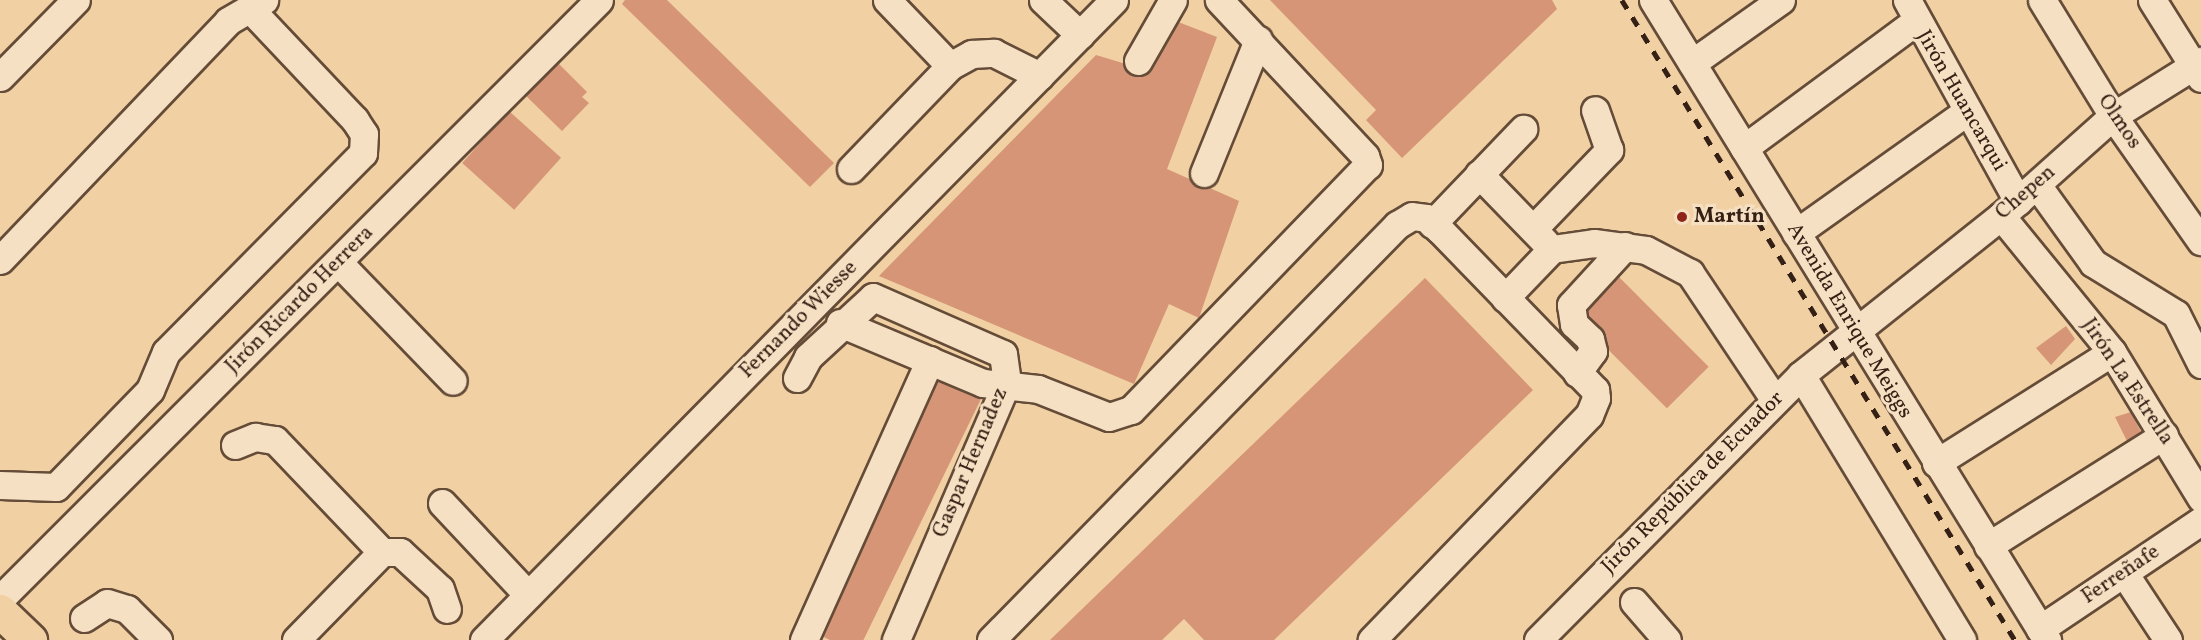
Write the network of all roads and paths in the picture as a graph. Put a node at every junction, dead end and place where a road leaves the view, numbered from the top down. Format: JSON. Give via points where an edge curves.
{"nodes":[{"id":1,"x":599,"y":0,"type":"edge"},
{"id":2,"x":887,"y":0,"type":"edge"},
{"id":3,"x":1043,"y":0,"type":"edge"},
{"id":4,"x":1114,"y":0,"type":"edge"},
{"id":5,"x":1173,"y":0,"type":"edge"},
{"id":6,"x":1219,"y":0,"type":"edge"},
{"id":7,"x":1653,"y":0,"type":"edge"},
{"id":8,"x":1781,"y":0,"type":"edge"},
{"id":9,"x":2043,"y":0,"type":"edge"},
{"id":10,"x":2152,"y":0,"type":"edge"},
{"id":11,"x":257,"y":4,"type":"edge"},
{"id":12,"x":62,"y":5,"type":"edge"},
{"id":13,"x":1911,"y":11,"type":"edge"},
{"id":14,"x":1080,"y":35,"type":"junction"},
{"id":15,"x":1258,"y":40,"type":"junction"},
{"id":16,"x":1138,"y":61,"type":"dead end"},
{"id":17,"x":1692,"y":63,"type":"junction"},
{"id":18,"x":950,"y":66,"type":"junction"},
{"id":19,"x":2198,"y":68,"type":"edge"},
{"id":20,"x":1040,"y":76,"type":"junction"},
{"id":21,"x":0,"y":77,"type":"edge"},
{"id":22,"x":1595,"y":110,"type":"dead end"},
{"id":23,"x":1966,"y":112,"type":"junction"},
{"id":24,"x":2113,"y":116,"type":"junction"},
{"id":25,"x":1523,"y":129,"type":"dead end"},
{"id":26,"x":1744,"y":148,"type":"junction"},
{"id":27,"x":851,"y":169,"type":"dead end"},
{"id":28,"x":1204,"y":172,"type":"dead end"},
{"id":29,"x":1479,"y":174,"type":"junction"},
{"id":30,"x":2019,"y":200,"type":"junction"},
{"id":31,"x":1432,"y":224,"type":"junction"},
{"id":32,"x":1533,"y":229,"type":"junction"},
{"id":33,"x":1796,"y":233,"type":"junction"},
{"id":34,"x":2201,"y":241,"type":"edge"},
{"id":35,"x":1625,"y":246,"type":"junction"},
{"id":36,"x":1552,"y":249,"type":"junction"},
{"id":37,"x":0,"y":260,"type":"edge"},
{"id":38,"x":338,"y":262,"type":"junction"},
{"id":39,"x":1505,"y":298,"type":"junction"},
{"id":40,"x":840,"y":323,"type":"junction"},
{"id":41,"x":1855,"y":332,"type":"junction"},
{"id":42,"x":2112,"y":352,"type":"junction"},
{"id":43,"x":930,"y":360,"type":"junction"},
{"id":44,"x":2201,"y":364,"type":"edge"},
{"id":45,"x":1577,"y":373,"type":"junction"},
{"id":46,"x":1801,"y":375,"type":"junction"},
{"id":47,"x":797,"y":378,"type":"dead end"},
{"id":48,"x":453,"y":381,"type":"dead end"},
{"id":49,"x":1007,"y":382,"type":"junction"},
{"id":50,"x":1774,"y":399,"type":"junction"},
{"id":51,"x":2163,"y":435,"type":"junction"},
{"id":52,"x":235,"y":445,"type":"dead end"},
{"id":53,"x":1936,"y":463,"type":"junction"},
{"id":54,"x":0,"y":485,"type":"edge"},
{"id":55,"x":2201,"y":498,"type":"edge"},
{"id":56,"x":442,"y":503,"type":"dead end"},
{"id":57,"x":2201,"y":521,"type":"edge"},
{"id":58,"x":1988,"y":546,"type":"junction"},
{"id":59,"x":382,"y":552,"type":"junction"},
{"id":60,"x":2124,"y":573,"type":"junction"},
{"id":61,"x":528,"y":595,"type":"junction"},
{"id":62,"x":0,"y":599,"type":"edge"},
{"id":63,"x":1634,"y":602,"type":"dead end"},
{"id":64,"x":447,"y":609,"type":"dead end"},
{"id":65,"x":0,"y":611,"type":"edge"},
{"id":66,"x":84,"y":618,"type":"dead end"},
{"id":67,"x":2043,"y":634,"type":"edge"},
{"id":68,"x":30,"y":640,"type":"edge"},
{"id":69,"x":158,"y":640,"type":"edge"},
{"id":70,"x":296,"y":640,"type":"edge"},
{"id":71,"x":484,"y":640,"type":"edge"},
{"id":72,"x":804,"y":640,"type":"edge"},
{"id":73,"x":896,"y":640,"type":"edge"},
{"id":74,"x":991,"y":640,"type":"edge"},
{"id":75,"x":1372,"y":640,"type":"edge"},
{"id":76,"x":1538,"y":640,"type":"edge"},
{"id":77,"x":1667,"y":640,"type":"edge"},
{"id":78,"x":1962,"y":640,"type":"edge"},
{"id":79,"x":2168,"y":640,"type":"edge"}],
"edges":[{"from":1,"to":38,"type":"street","name":"Jirón Ricardo Herrera"},
{"from":2,"to":18,"type":"street"},
{"from":3,"to":14,"type":"street"},
{"from":4,"to":14,"type":"street","name":"Fernando Wiesse"},
{"from":5,"to":16,"type":"street"},
{"from":6,"to":15,"type":"street"},
{"from":7,"to":17,"type":"street","name":"Avenida Enrique Meiggs"},
{"from":8,"to":17,"type":"street"},
{"from":9,"to":24,"type":"street","name":"Olmos"},
{"from":10,"to":19,"type":"street"},
{"from":11,"to":37,"type":"street","via":[[228,21]]},
{"from":11,"to":54,"type":"street","via":[[355,120],[364,134],[363,153],[166,352],[150,390],[56,487]]},
{"from":12,"to":21,"type":"street"},
{"from":13,"to":23,"type":"street","name":"Jirón Huancarqui"},
{"from":13,"to":26,"type":"street"},
{"from":14,"to":20,"type":"street","name":"Fernando Wiesse"},
{"from":15,"to":28,"type":"street"},
{"from":15,"to":49,"type":"street","via":[[1365,156],[1368,165],[1131,410],[1109,417]]},
{"from":17,"to":26,"type":"street","name":"Avenida Enrique Meiggs"},
{"from":18,"to":20,"type":"street","via":[[972,54],[994,53]]},
{"from":18,"to":27,"type":"street"},
{"from":19,"to":24,"type":"street","name":"Chepen"},
{"from":20,"to":61,"type":"street","name":"Fernando Wiesse"},
{"from":22,"to":32,"type":"street","via":[[1609,150]]},
{"from":23,"to":30,"type":"street","name":"Jirón Huancarqui"},
{"from":23,"to":33,"type":"street"},
{"from":24,"to":30,"type":"street","name":"Chepen"},
{"from":24,"to":34,"type":"street","name":"Olmos"},
{"from":25,"to":29,"type":"street"},
{"from":26,"to":33,"type":"street","name":"Avenida Enrique Meiggs"},
{"from":29,"to":31,"type":"street"},
{"from":29,"to":32,"type":"street"},
{"from":30,"to":41,"type":"street","name":"Chepen"},
{"from":30,"to":42,"type":"street","name":"Jirón La Estrella"},
{"from":30,"to":44,"type":"street","via":[[2093,263],[2176,314]]},
{"from":31,"to":39,"type":"street"},
{"from":31,"to":74,"type":"street","via":[[1412,216],[1398,225]]},
{"from":32,"to":36,"type":"street"},
{"from":33,"to":41,"type":"street","name":"Avenida Enrique Meiggs"},
{"from":35,"to":36,"type":"street","via":[[1594,243]]},
{"from":35,"to":45,"type":"street","via":[[1571,305],[1574,324],[1590,339],[1593,351]]},
{"from":35,"to":50,"type":"street","via":[[1669,258],[1690,273]]},
{"from":36,"to":39,"type":"street"},
{"from":38,"to":48,"type":"street"},
{"from":38,"to":62,"type":"street","name":"Jirón Ricardo Herrera"},
{"from":39,"to":45,"type":"street"},
{"from":40,"to":43,"type":"street"},
{"from":40,"to":47,"type":"street","via":[[808,357]]},
{"from":40,"to":49,"type":"street","name":"Gaspar Hernadez","via":[[877,297],[1002,352]]},
{"from":41,"to":46,"type":"street","name":"Jirón República de Ecuador"},
{"from":41,"to":53,"type":"street","name":"Avenida Enrique Meiggs"},
{"from":42,"to":51,"type":"street","name":"Jirón La Estrella"},
{"from":42,"to":53,"type":"street"},
{"from":43,"to":49,"type":"street","via":[[983,382]]},
{"from":43,"to":72,"type":"street"},
{"from":45,"to":75,"type":"street","via":[[1595,390],[1589,414]]},
{"from":46,"to":50,"type":"street","name":"Jirón República de Ecuador"},
{"from":46,"to":78,"type":"street"},
{"from":49,"to":73,"type":"street","name":"Gaspar Hernadez"},
{"from":50,"to":76,"type":"street","name":"Jirón República de Ecuador"},
{"from":51,"to":55,"type":"street","name":"Jirón La Estrella"},
{"from":51,"to":58,"type":"street"},
{"from":52,"to":59,"type":"street","via":[[255,437],[274,440]]},
{"from":53,"to":58,"type":"street","name":"Avenida Enrique Meiggs"},
{"from":56,"to":61,"type":"street"},
{"from":57,"to":60,"type":"street","name":"Ferreñafe"},
{"from":58,"to":67,"type":"street","name":"Avenida Enrique Meiggs"},
{"from":59,"to":64,"type":"street","via":[[400,552],[440,589]]},
{"from":59,"to":70,"type":"street"},
{"from":60,"to":67,"type":"street","name":"Ferreñafe"},
{"from":60,"to":79,"type":"street"},
{"from":61,"to":71,"type":"street","name":"Fernando Wiesse"},
{"from":63,"to":77,"type":"street"},
{"from":65,"to":68,"type":"main road"},
{"from":66,"to":69,"type":"street","via":[[107,603],[127,609]]}]}
